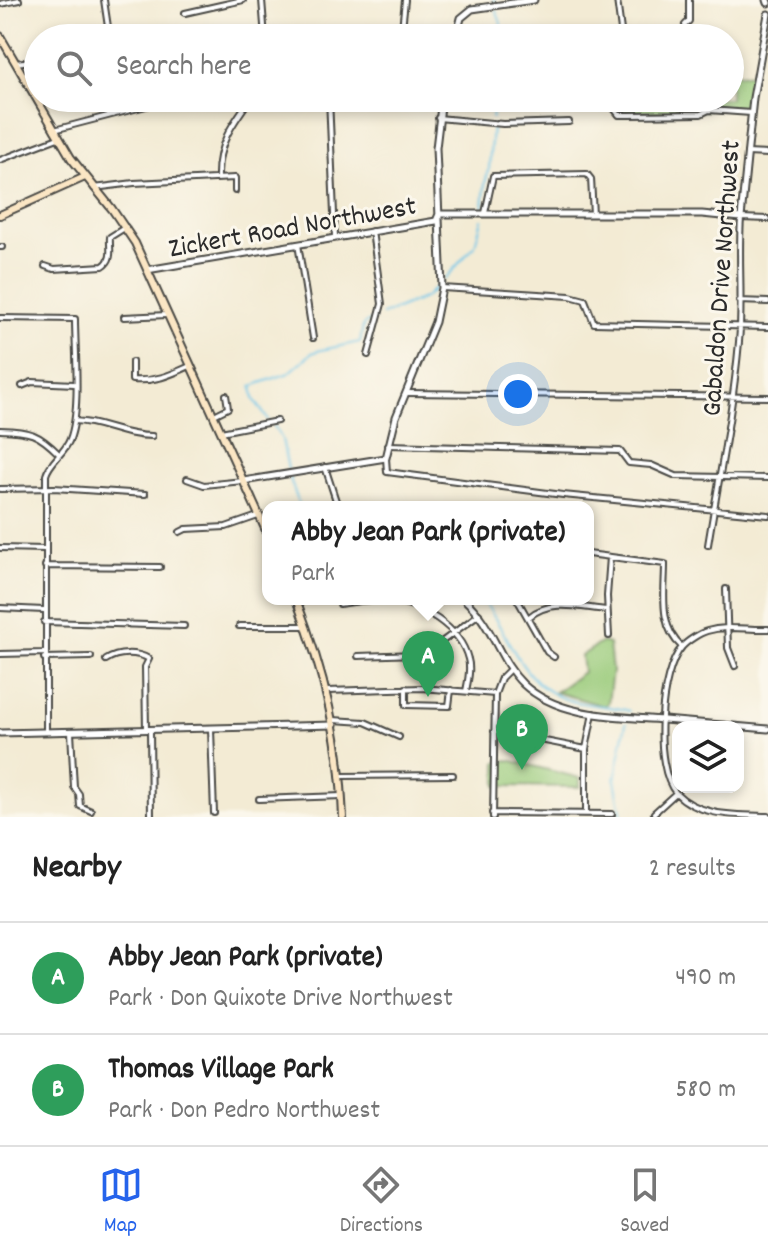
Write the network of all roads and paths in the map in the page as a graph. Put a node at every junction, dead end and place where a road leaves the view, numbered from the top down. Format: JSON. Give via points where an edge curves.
{"nodes":[{"id":1,"x":19,"y":0,"type":"edge"},
{"id":2,"x":104,"y":0,"type":"edge"},
{"id":3,"x":243,"y":0,"type":"edge"},
{"id":4,"x":262,"y":0,"type":"edge"},
{"id":5,"x":405,"y":0,"type":"edge"},
{"id":6,"x":534,"y":0,"type":"edge"},
{"id":7,"x":617,"y":0,"type":"edge"},
{"id":8,"x":689,"y":0,"type":"edge"},
{"id":9,"x":0,"y":4,"type":"edge"},
{"id":10,"x":185,"y":13,"type":"dead end"},
{"id":11,"x":768,"y":14,"type":"edge"},
{"id":12,"x":108,"y":24,"type":"edge"},
{"id":13,"x":264,"y":24,"type":"edge"},
{"id":14,"x":402,"y":24,"type":"edge"},
{"id":15,"x":460,"y":24,"type":"edge"},
{"id":16,"x":620,"y":24,"type":"edge"},
{"id":17,"x":686,"y":24,"type":"edge"},
{"id":18,"x":0,"y":36,"type":"edge"},
{"id":19,"x":24,"y":62,"type":"edge"},
{"id":20,"x":16,"y":63,"type":"junction"},
{"id":21,"x":24,"y":77,"type":"edge"},
{"id":22,"x":44,"y":112,"type":"edge"},
{"id":23,"x":123,"y":112,"type":"edge"},
{"id":24,"x":241,"y":112,"type":"edge"},
{"id":25,"x":330,"y":112,"type":"edge"},
{"id":26,"x":439,"y":112,"type":"edge"},
{"id":27,"x":617,"y":112,"type":"edge"},
{"id":28,"x":705,"y":112,"type":"edge"},
{"id":29,"x":737,"y":112,"type":"edge"},
{"id":30,"x":751,"y":113,"type":"junction"},
{"id":31,"x":438,"y":118,"type":"junction"},
{"id":32,"x":569,"y":122,"type":"dead end"},
{"id":33,"x":54,"y":130,"type":"junction"},
{"id":34,"x":59,"y":137,"type":"junction"},
{"id":35,"x":747,"y":153,"type":"junction"},
{"id":36,"x":768,"y":154,"type":"edge"},
{"id":37,"x":0,"y":160,"type":"edge"},
{"id":38,"x":85,"y":177,"type":"junction"},
{"id":39,"x":218,"y":178,"type":"junction"},
{"id":40,"x":94,"y":188,"type":"junction"},
{"id":41,"x":235,"y":191,"type":"dead end"},
{"id":42,"x":439,"y":214,"type":"junction"},
{"id":43,"x":593,"y":214,"type":"junction"},
{"id":44,"x":0,"y":215,"type":"edge"},
{"id":45,"x":485,"y":216,"type":"junction"},
{"id":46,"x":741,"y":218,"type":"junction"},
{"id":47,"x":768,"y":219,"type":"edge"},
{"id":48,"x":126,"y":227,"type":"junction"},
{"id":49,"x":372,"y":231,"type":"junction"},
{"id":50,"x":335,"y":237,"type":"junction"},
{"id":51,"x":298,"y":244,"type":"junction"},
{"id":52,"x":45,"y":266,"type":"dead end"},
{"id":53,"x":147,"y":270,"type":"junction"},
{"id":54,"x":442,"y":288,"type":"junction"},
{"id":55,"x":739,"y":301,"type":"junction"},
{"id":56,"x":768,"y":302,"type":"edge"},
{"id":57,"x":167,"y":315,"type":"junction"},
{"id":58,"x":124,"y":317,"type":"dead end"},
{"id":59,"x":0,"y":318,"type":"edge"},
{"id":60,"x":740,"y":325,"type":"junction"},
{"id":61,"x":768,"y":327,"type":"edge"},
{"id":62,"x":313,"y":338,"type":"dead end"},
{"id":63,"x":368,"y":355,"type":"dead end"},
{"id":64,"x":132,"y":362,"type":"dead end"},
{"id":65,"x":190,"y":366,"type":"junction"},
{"id":66,"x":75,"y":384,"type":"junction"},
{"id":67,"x":22,"y":386,"type":"dead end"},
{"id":68,"x":406,"y":393,"type":"junction"},
{"id":69,"x":226,"y":395,"type":"dead end"},
{"id":70,"x":732,"y":397,"type":"junction"},
{"id":71,"x":768,"y":397,"type":"edge"},
{"id":72,"x":214,"y":415,"type":"junction"},
{"id":73,"x":75,"y":421,"type":"junction"},
{"id":74,"x":277,"y":421,"type":"dead end"},
{"id":75,"x":0,"y":430,"type":"edge"},
{"id":76,"x":221,"y":432,"type":"junction"},
{"id":77,"x":152,"y":436,"type":"dead end"},
{"id":78,"x":388,"y":445,"type":"junction"},
{"id":79,"x":59,"y":454,"type":"junction"},
{"id":80,"x":386,"y":458,"type":"junction"},
{"id":81,"x":325,"y":467,"type":"junction"},
{"id":82,"x":720,"y":478,"type":"junction"},
{"id":83,"x":768,"y":478,"type":"edge"},
{"id":84,"x":187,"y":479,"type":"dead end"},
{"id":85,"x":243,"y":481,"type":"junction"},
{"id":86,"x":0,"y":489,"type":"edge"},
{"id":87,"x":45,"y":489,"type":"junction"},
{"id":88,"x":145,"y":494,"type":"dead end"},
{"id":89,"x":336,"y":501,"type":"edge"},
{"id":90,"x":713,"y":511,"type":"junction"},
{"id":91,"x":768,"y":515,"type":"edge"},
{"id":92,"x":259,"y":516,"type":"junction"},
{"id":93,"x":262,"y":522,"type":"edge"},
{"id":94,"x":180,"y":532,"type":"dead end"},
{"id":95,"x":708,"y":545,"type":"dead end"},
{"id":96,"x":0,"y":548,"type":"edge"},
{"id":97,"x":45,"y":549,"type":"junction"},
{"id":98,"x":594,"y":555,"type":"edge"},
{"id":99,"x":610,"y":557,"type":"junction"},
{"id":100,"x":45,"y":566,"type":"junction"},
{"id":101,"x":160,"y":567,"type":"dead end"},
{"id":102,"x":726,"y":589,"type":"dead end"},
{"id":103,"x":298,"y":605,"type":"edge"},
{"id":104,"x":412,"y":605,"type":"edge"},
{"id":105,"x":470,"y":605,"type":"edge"},
{"id":106,"x":521,"y":605,"type":"edge"},
{"id":107,"x":0,"y":608,"type":"edge"},
{"id":108,"x":44,"y":610,"type":"junction"},
{"id":109,"x":607,"y":610,"type":"junction"},
{"id":110,"x":479,"y":614,"type":"junction"},
{"id":111,"x":529,"y":617,"type":"junction"},
{"id":112,"x":44,"y":622,"type":"junction"},
{"id":113,"x":184,"y":626,"type":"dead end"},
{"id":114,"x":239,"y":626,"type":"dead end"},
{"id":115,"x":306,"y":626,"type":"junction"},
{"id":116,"x":727,"y":627,"type":"junction"},
{"id":117,"x":768,"y":629,"type":"edge"},
{"id":118,"x":454,"y":633,"type":"junction"},
{"id":119,"x":609,"y":636,"type":"dead end"},
{"id":120,"x":682,"y":647,"type":"junction"},
{"id":121,"x":0,"y":654,"type":"edge"},
{"id":122,"x":44,"y":656,"type":"junction"},
{"id":123,"x":358,"y":656,"type":"dead end"},
{"id":124,"x":91,"y":657,"type":"dead end"},
{"id":125,"x":554,"y":657,"type":"dead end"},
{"id":126,"x":106,"y":660,"type":"dead end"},
{"id":127,"x":735,"y":666,"type":"dead end"},
{"id":128,"x":510,"y":669,"type":"junction"},
{"id":129,"x":406,"y":688,"type":"junction"},
{"id":130,"x":451,"y":690,"type":"junction"},
{"id":131,"x":327,"y":691,"type":"junction"},
{"id":132,"x":466,"y":691,"type":"junction"},
{"id":133,"x":495,"y":694,"type":"junction"},
{"id":134,"x":593,"y":713,"type":"junction"},
{"id":135,"x":663,"y":720,"type":"junction"},
{"id":136,"x":674,"y":721,"type":"edge"},
{"id":137,"x":333,"y":722,"type":"junction"},
{"id":138,"x":744,"y":727,"type":"edge"},
{"id":139,"x":211,"y":729,"type":"junction"},
{"id":140,"x":768,"y":729,"type":"edge"},
{"id":141,"x":148,"y":730,"type":"junction"},
{"id":142,"x":493,"y":731,"type":"junction"},
{"id":143,"x":46,"y":732,"type":"junction"},
{"id":144,"x":71,"y":732,"type":"junction"},
{"id":145,"x":0,"y":733,"type":"edge"},
{"id":146,"x":399,"y":737,"type":"dead end"},
{"id":147,"x":586,"y":749,"type":"junction"},
{"id":148,"x":453,"y":775,"type":"dead end"},
{"id":149,"x":341,"y":776,"type":"junction"},
{"id":150,"x":672,"y":785,"type":"edge"},
{"id":151,"x":676,"y":793,"type":"joint"},
{"id":152,"x":342,"y":796,"type":"junction"},
{"id":153,"x":259,"y":799,"type":"dead end"},
{"id":154,"x":91,"y":811,"type":"dead end"},
{"id":155,"x":214,"y":813,"type":"dead end"},
{"id":156,"x":654,"y":813,"type":"dead end"},
{"id":157,"x":586,"y":814,"type":"junction"},
{"id":158,"x":612,"y":814,"type":"dead end"},
{"id":159,"x":493,"y":815,"type":"edge"},
{"id":160,"x":768,"y":816,"type":"edge"},
{"id":161,"x":151,"y":817,"type":"edge"},
{"id":162,"x":343,"y":817,"type":"edge"}],
"edges":[{"from":1,"to":9,"type":"street"},
{"from":2,"to":12,"type":"street"},
{"from":3,"to":10,"type":"street"},
{"from":4,"to":13,"type":"street"},
{"from":5,"to":14,"type":"street"},
{"from":6,"to":15,"type":"street","via":[[472,9]]},
{"from":7,"to":16,"type":"street"},
{"from":8,"to":17,"type":"street"},
{"from":11,"to":30,"type":"street","name":"Gabaldon Drive Northwest"},
{"from":18,"to":20,"type":"main road"},
{"from":19,"to":20,"type":"street"},
{"from":20,"to":21,"type":"main road"},
{"from":22,"to":33,"type":"main road"},
{"from":23,"to":33,"type":"street"},
{"from":24,"to":39,"type":"street","via":[[221,145]]},
{"from":25,"to":50,"type":"street"},
{"from":26,"to":31,"type":"street"},
{"from":27,"to":28,"type":"street"},
{"from":29,"to":30,"type":"street"},
{"from":30,"to":35,"type":"street","name":"Gabaldon Drive Northwest"},
{"from":31,"to":32,"type":"street","via":[[503,124]]},
{"from":31,"to":42,"type":"street"},
{"from":33,"to":34,"type":"main road"},
{"from":34,"to":37,"type":"street"},
{"from":34,"to":38,"type":"main road"},
{"from":35,"to":36,"type":"street"},
{"from":35,"to":46,"type":"street","name":"Gabaldon Drive Northwest"},
{"from":38,"to":40,"type":"main road"},
{"from":38,"to":44,"type":"main road"},
{"from":39,"to":40,"type":"street"},
{"from":39,"to":41,"type":"street","via":[[235,178]]},
{"from":40,"to":48,"type":"main road"},
{"from":42,"to":45,"type":"street"},
{"from":42,"to":49,"type":"street","name":"Zickert Road Northwest","via":[[436,221]]},
{"from":42,"to":54,"type":"street"},
{"from":43,"to":45,"type":"street"},
{"from":43,"to":45,"type":"street","via":[[587,174],[540,174],[493,176]]},
{"from":43,"to":46,"type":"street"},
{"from":46,"to":47,"type":"street"},
{"from":46,"to":55,"type":"street","name":"Gabaldon Drive Northwest"},
{"from":48,"to":52,"type":"street","via":[[110,237],[110,257],[103,266]]},
{"from":48,"to":53,"type":"main road"},
{"from":49,"to":50,"type":"street","name":"Zickert Road Northwest"},
{"from":49,"to":63,"type":"street","via":[[382,304]]},
{"from":50,"to":51,"type":"street","name":"Zickert Road Northwest"},
{"from":51,"to":53,"type":"street","name":"Zickert Road Northwest"},
{"from":51,"to":62,"type":"street"},
{"from":53,"to":57,"type":"main road"},
{"from":54,"to":60,"type":"street","via":[[585,300],[594,323]]},
{"from":54,"to":68,"type":"street","via":[[435,322]]},
{"from":55,"to":56,"type":"street"},
{"from":55,"to":60,"type":"street","name":"Gabaldon Drive Northwest"},
{"from":57,"to":58,"type":"street"},
{"from":57,"to":65,"type":"main road"},
{"from":59,"to":66,"type":"street","via":[[75,319]]},
{"from":60,"to":61,"type":"street"},
{"from":60,"to":70,"type":"street","name":"Gabaldon Drive Northwest"},
{"from":64,"to":65,"type":"street","via":[[132,380],[140,381],[154,381]]},
{"from":65,"to":72,"type":"main road"},
{"from":66,"to":67,"type":"street"},
{"from":66,"to":73,"type":"street"},
{"from":68,"to":70,"type":"street"},
{"from":68,"to":78,"type":"street"},
{"from":69,"to":72,"type":"street","via":[[228,408]]},
{"from":70,"to":71,"type":"street"},
{"from":70,"to":82,"type":"street","name":"Gabaldon Drive Northwest"},
{"from":72,"to":76,"type":"main road"},
{"from":73,"to":77,"type":"street"},
{"from":73,"to":79,"type":"street"},
{"from":74,"to":76,"type":"street"},
{"from":75,"to":79,"type":"street","via":[[38,435]]},
{"from":76,"to":85,"type":"main road"},
{"from":78,"to":80,"type":"street"},
{"from":78,"to":82,"type":"street","via":[[620,451],[629,463],[651,465],[671,475]]},
{"from":79,"to":87,"type":"street","via":[[48,468]]},
{"from":80,"to":81,"type":"street"},
{"from":80,"to":90,"type":"street","via":[[387,472]]},
{"from":81,"to":85,"type":"street"},
{"from":81,"to":89,"type":"street"},
{"from":82,"to":83,"type":"street"},
{"from":82,"to":90,"type":"street","name":"Gabaldon Drive Northwest"},
{"from":84,"to":85,"type":"street","via":[[204,485]]},
{"from":85,"to":92,"type":"main road"},
{"from":86,"to":87,"type":"street"},
{"from":87,"to":88,"type":"street"},
{"from":87,"to":97,"type":"street"},
{"from":90,"to":91,"type":"street"},
{"from":90,"to":95,"type":"street","name":"Gabaldon Drive Northwest"},
{"from":92,"to":93,"type":"main road"},
{"from":92,"to":94,"type":"street","via":[[226,527]]},
{"from":96,"to":97,"type":"street"},
{"from":97,"to":100,"type":"street"},
{"from":98,"to":99,"type":"street"},
{"from":99,"to":109,"type":"street"},
{"from":99,"to":120,"type":"street","via":[[665,564],[665,620]]},
{"from":100,"to":101,"type":"street"},
{"from":100,"to":108,"type":"street"},
{"from":102,"to":116,"type":"street"},
{"from":103,"to":115,"type":"main road"},
{"from":104,"to":118,"type":"street"},
{"from":105,"to":110,"type":"street"},
{"from":106,"to":111,"type":"street"},
{"from":107,"to":108,"type":"street"},
{"from":108,"to":112,"type":"street"},
{"from":109,"to":111,"type":"street","via":[[562,605]]},
{"from":109,"to":119,"type":"street"},
{"from":110,"to":118,"type":"street"},
{"from":110,"to":128,"type":"street"},
{"from":111,"to":125,"type":"street"},
{"from":112,"to":113,"type":"street"},
{"from":112,"to":122,"type":"street"},
{"from":114,"to":115,"type":"street"},
{"from":115,"to":131,"type":"main road"},
{"from":116,"to":117,"type":"street"},
{"from":116,"to":120,"type":"street","via":[[705,631]]},
{"from":116,"to":127,"type":"street"},
{"from":118,"to":123,"type":"street","via":[[417,654]]},
{"from":118,"to":132,"type":"street","via":[[468,659]]},
{"from":120,"to":135,"type":"street","via":[[671,667]]},
{"from":121,"to":122,"type":"street"},
{"from":122,"to":124,"type":"street"},
{"from":122,"to":143,"type":"street"},
{"from":126,"to":141,"type":"street","via":[[113,655],[149,659]]},
{"from":128,"to":133,"type":"street"},
{"from":128,"to":134,"type":"street","via":[[543,699]]},
{"from":129,"to":130,"type":"street"},
{"from":129,"to":130,"type":"street","via":[[406,705],[449,706]]},
{"from":129,"to":131,"type":"street"},
{"from":130,"to":132,"type":"street"},
{"from":131,"to":137,"type":"main road"},
{"from":132,"to":133,"type":"street"},
{"from":133,"to":142,"type":"street"},
{"from":134,"to":135,"type":"street"},
{"from":134,"to":147,"type":"street"},
{"from":135,"to":136,"type":"street"},
{"from":135,"to":150,"type":"street","via":[[664,769]]},
{"from":137,"to":139,"type":"street"},
{"from":137,"to":146,"type":"street","via":[[376,725]]},
{"from":137,"to":149,"type":"main road"},
{"from":138,"to":140,"type":"street"},
{"from":139,"to":141,"type":"street"},
{"from":139,"to":155,"type":"street"},
{"from":141,"to":144,"type":"street"},
{"from":141,"to":161,"type":"street"},
{"from":142,"to":147,"type":"street"},
{"from":142,"to":159,"type":"street"},
{"from":143,"to":144,"type":"street"},
{"from":143,"to":145,"type":"street"},
{"from":144,"to":154,"type":"street","via":[[74,787],[80,806]]},
{"from":147,"to":157,"type":"street"},
{"from":148,"to":149,"type":"street"},
{"from":149,"to":152,"type":"main road"},
{"from":151,"to":156,"type":"street"},
{"from":151,"to":160,"type":"street","via":[[706,812]]},
{"from":152,"to":153,"type":"street"},
{"from":152,"to":162,"type":"main road"},
{"from":157,"to":158,"type":"street"},
{"from":157,"to":159,"type":"street"}]}
